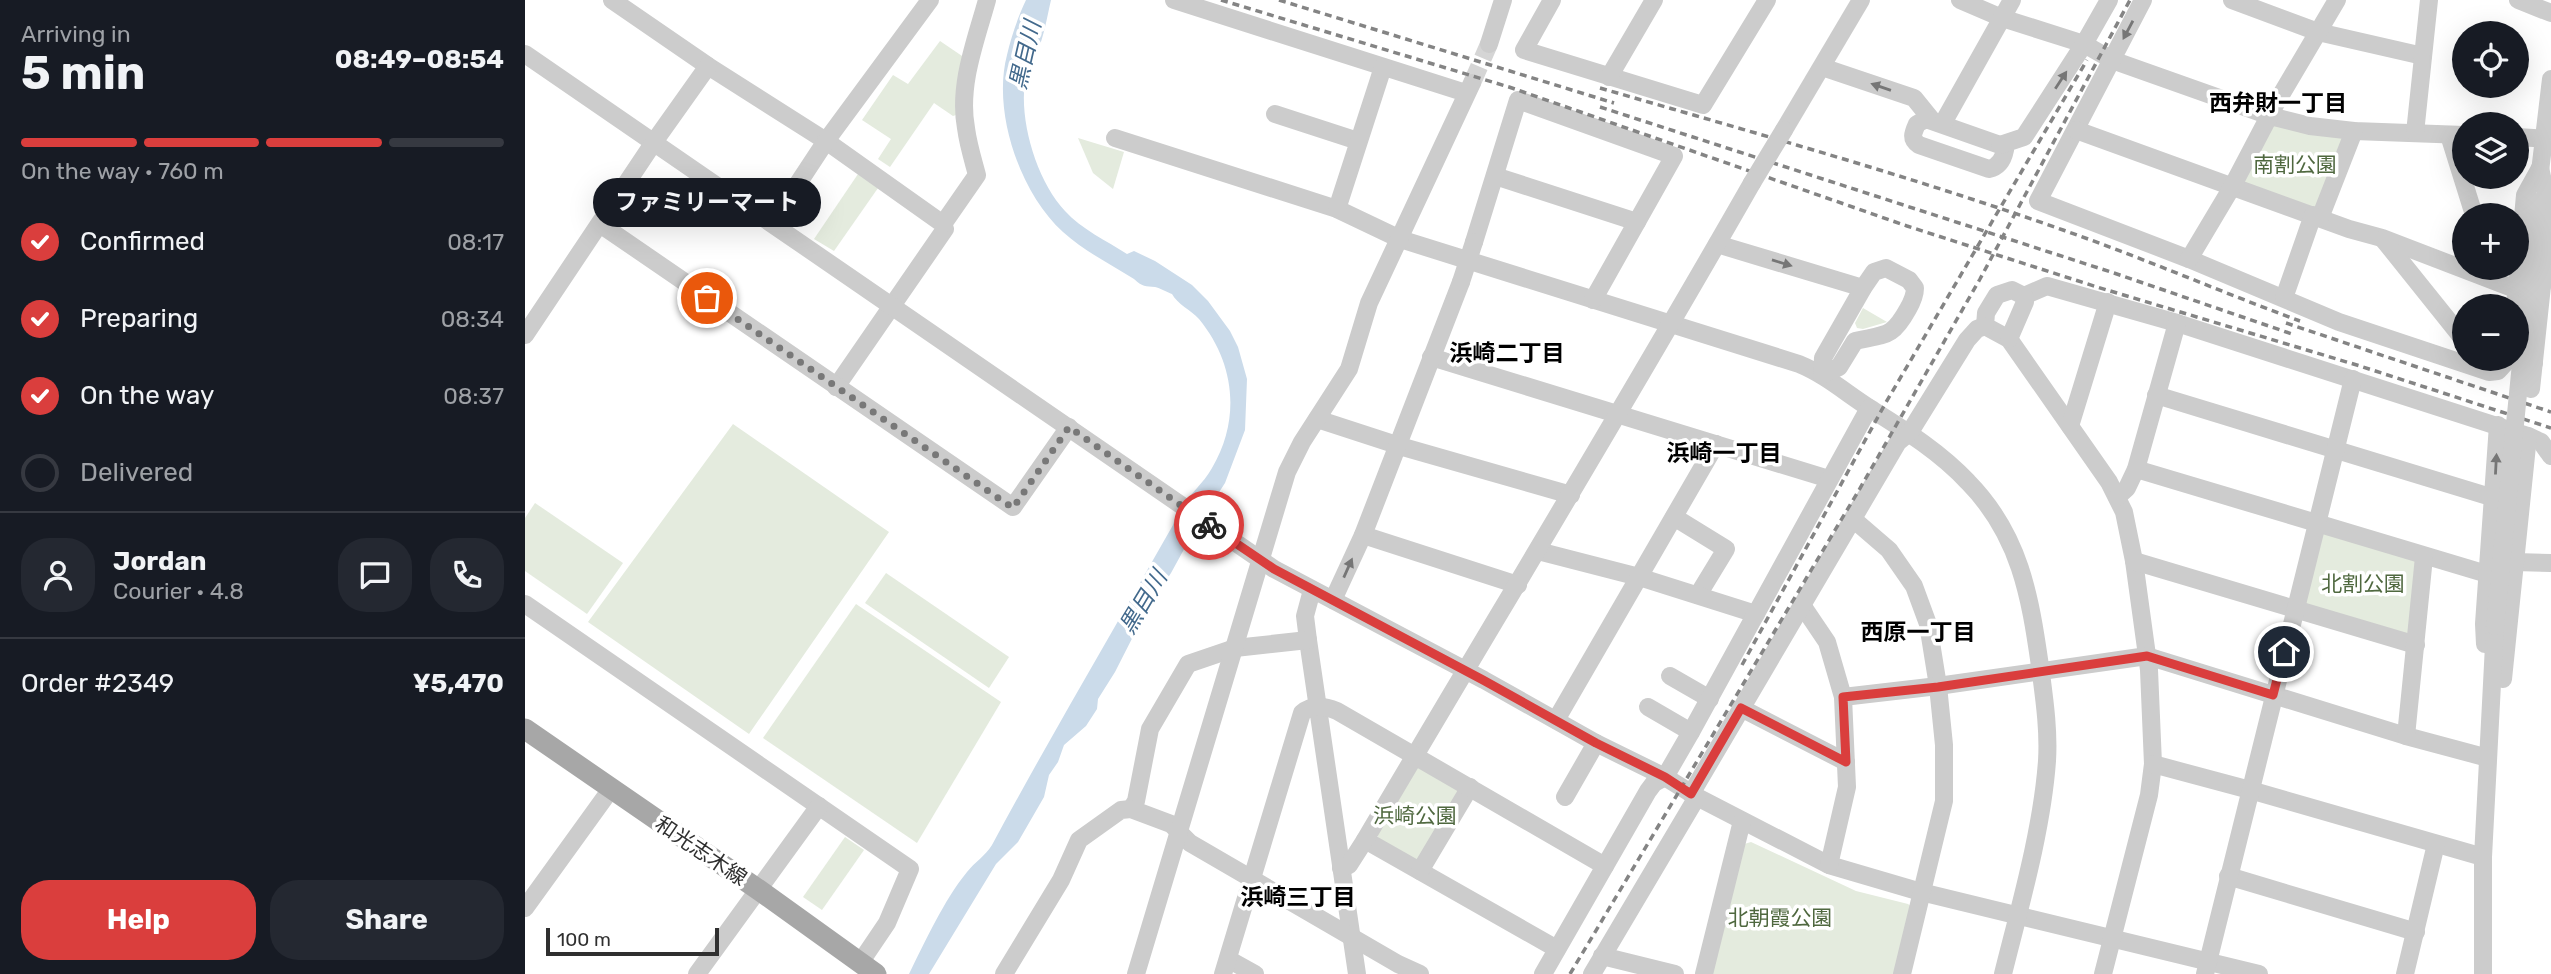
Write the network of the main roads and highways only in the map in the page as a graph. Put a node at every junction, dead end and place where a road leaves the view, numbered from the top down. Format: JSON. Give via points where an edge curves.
{"nodes":[{"id":1,"x":525,"y":729,"type":"edge"},
{"id":2,"x":868,"y":969,"type":"edge"}],
"edges":[{"from":1,"to":2,"type":"main road","name":"和光志木線"}]}
